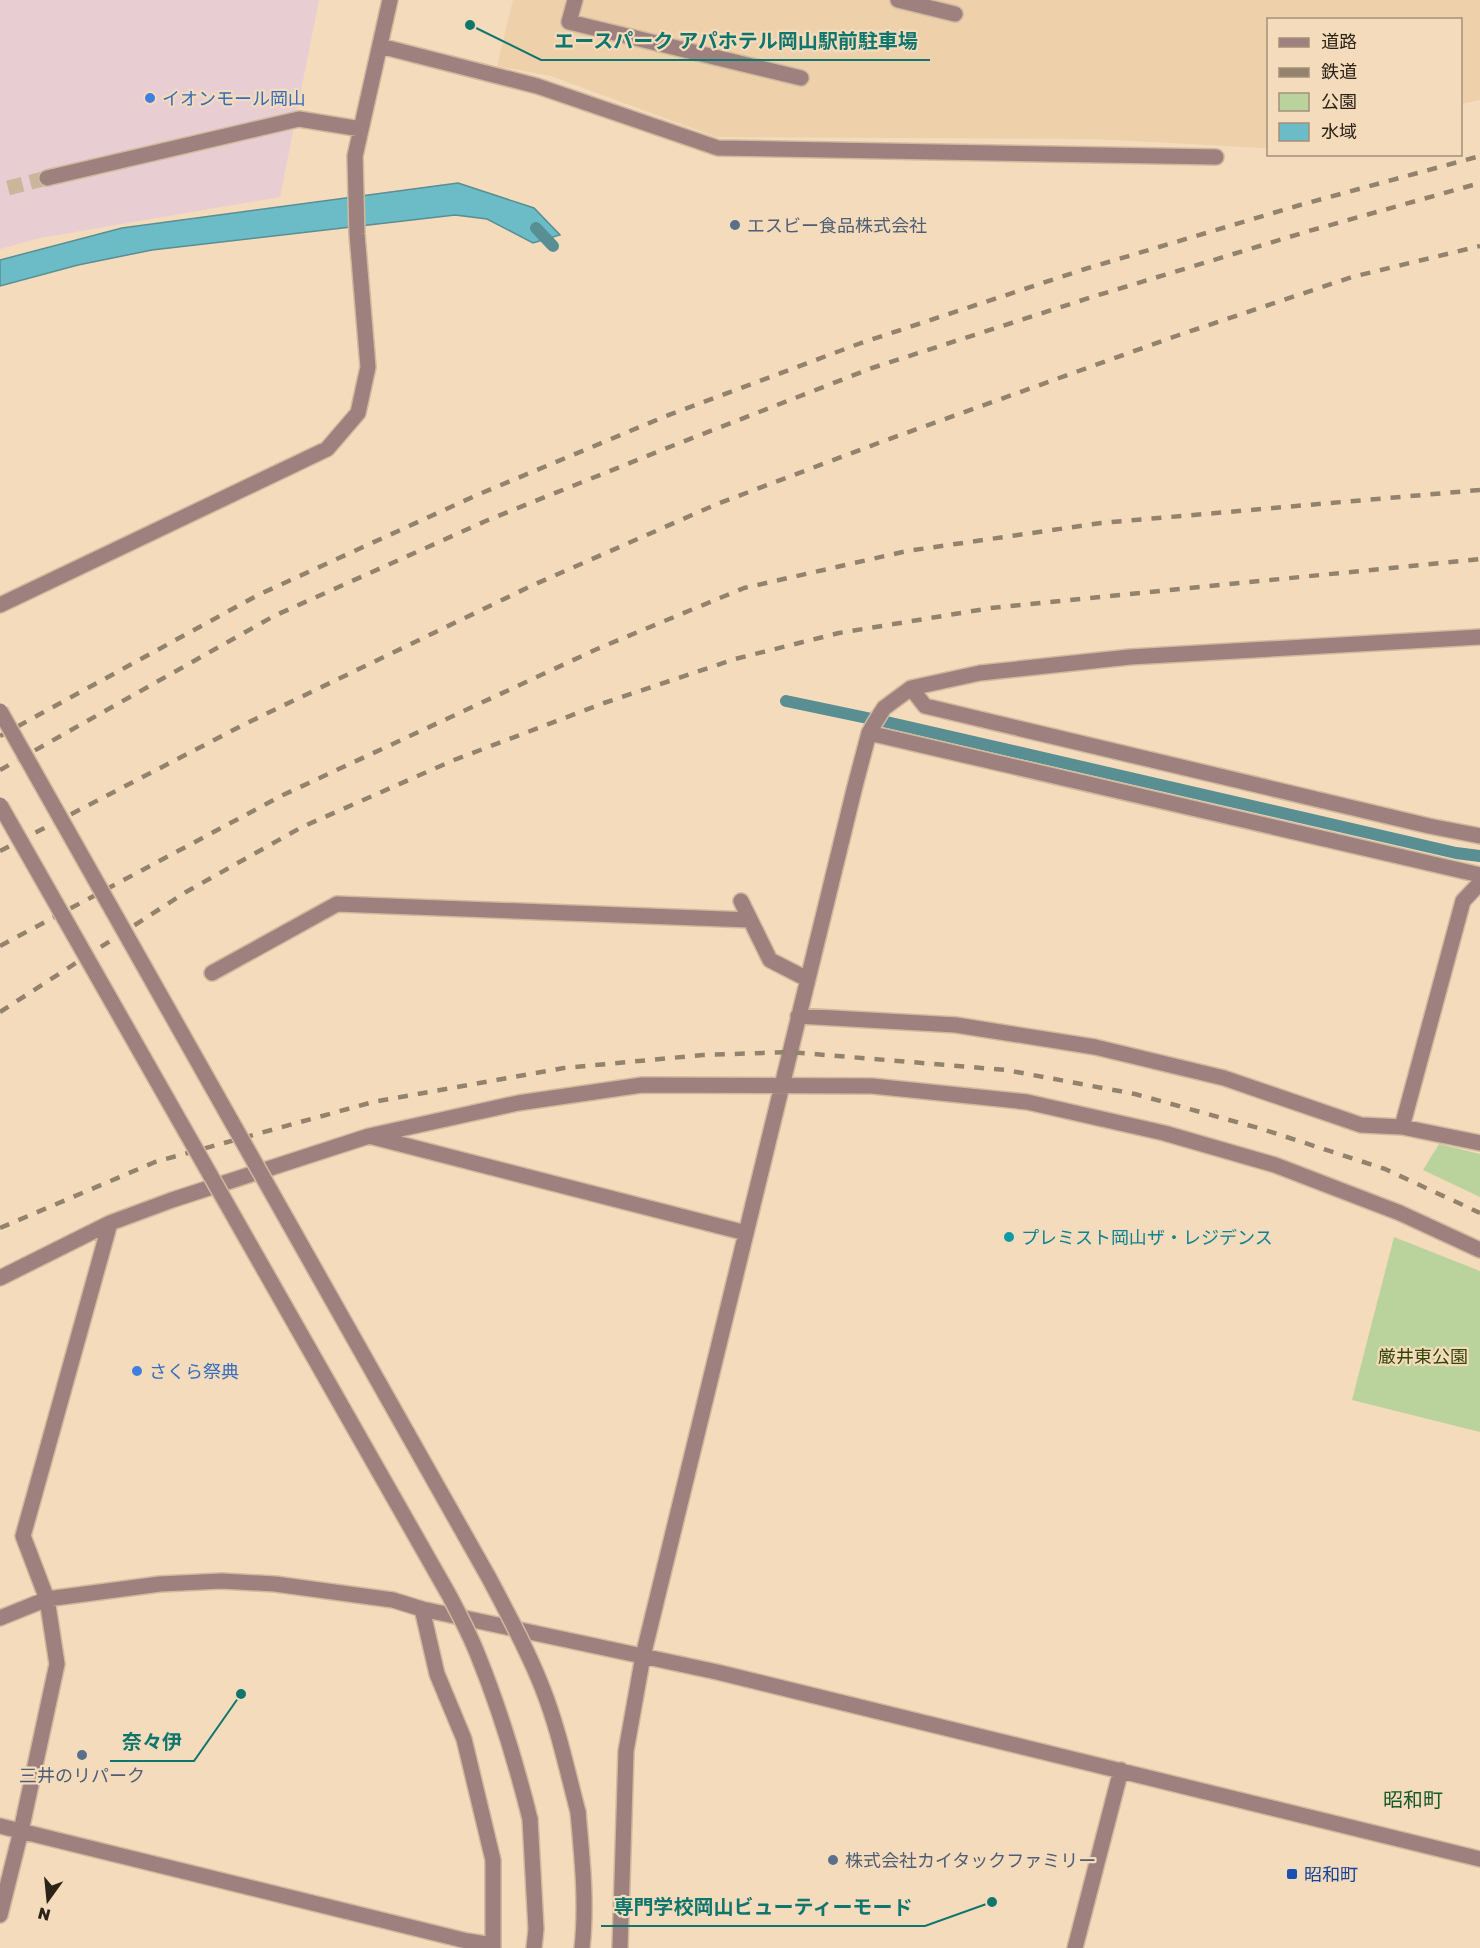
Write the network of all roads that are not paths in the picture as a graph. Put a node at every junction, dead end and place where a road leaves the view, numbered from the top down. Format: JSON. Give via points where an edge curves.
{"nodes":[{"id":1,"x":390,"y":0,"type":"edge"},
{"id":2,"x":575,"y":0,"type":"edge"},
{"id":3,"x":898,"y":0,"type":"edge"},
{"id":4,"x":955,"y":14,"type":"dead end"},
{"id":5,"x":380,"y":45,"type":"junction"},
{"id":6,"x":801,"y":78,"type":"dead end"},
{"id":7,"x":361,"y":129,"type":"junction"},
{"id":8,"x":1216,"y":157,"type":"dead end"},
{"id":9,"x":47,"y":178,"type":"tunnel mouth"},
{"id":10,"x":0,"y":588,"type":"edge"},
{"id":11,"x":5,"y":603,"type":"edge"},
{"id":12,"x":1480,"y":637,"type":"edge"},
{"id":13,"x":911,"y":688,"type":"junction"},
{"id":14,"x":0,"y":711,"type":"edge"},
{"id":15,"x":871,"y":729,"type":"junction"},
{"id":16,"x":0,"y":805,"type":"edge"},
{"id":17,"x":1480,"y":836,"type":"edge"},
{"id":18,"x":1480,"y":875,"type":"edge"},
{"id":19,"x":1480,"y":883,"type":"edge"},
{"id":20,"x":741,"y":902,"type":"dead end"},
{"id":21,"x":750,"y":920,"type":"junction"},
{"id":22,"x":212,"y":973,"type":"dead end"},
{"id":23,"x":807,"y":979,"type":"junction"},
{"id":24,"x":798,"y":1016,"type":"junction"},
{"id":25,"x":783,"y":1087,"type":"junction"},
{"id":26,"x":1402,"y":1126,"type":"junction"},
{"id":27,"x":369,"y":1136,"type":"junction"},
{"id":28,"x":1480,"y":1143,"type":"edge"},
{"id":29,"x":110,"y":1223,"type":"junction"},
{"id":30,"x":746,"y":1233,"type":"junction"},
{"id":31,"x":1480,"y":1250,"type":"edge"},
{"id":32,"x":0,"y":1278,"type":"edge"},
{"id":33,"x":47,"y":1599,"type":"junction"},
{"id":34,"x":422,"y":1609,"type":"junction"},
{"id":35,"x":0,"y":1618,"type":"edge"},
{"id":36,"x":643,"y":1656,"type":"junction"},
{"id":37,"x":1121,"y":1770,"type":"junction"},
{"id":38,"x":0,"y":1826,"type":"edge"},
{"id":39,"x":21,"y":1831,"type":"junction"},
{"id":40,"x":1480,"y":1859,"type":"edge"},
{"id":41,"x":0,"y":1915,"type":"edge"},
{"id":42,"x":493,"y":1947,"type":"edge"},
{"id":43,"x":534,"y":1948,"type":"edge"},
{"id":44,"x":582,"y":1948,"type":"edge"},
{"id":45,"x":620,"y":1948,"type":"edge"},
{"id":46,"x":1075,"y":1948,"type":"edge"}],
"edges":[{"from":1,"to":5,"type":"street"},
{"from":2,"to":6,"type":"street","via":[[569,22]]},
{"from":3,"to":4,"type":"street"},
{"from":5,"to":7,"type":"street"},
{"from":5,"to":8,"type":"street","via":[[537,86],[718,148]]},
{"from":7,"to":9,"type":"street","via":[[298,119]]},
{"from":7,"to":11,"type":"street","via":[[355,156],[357,234],[369,367],[358,413],[327,448]]},
{"from":10,"to":11,"type":"street"},
{"from":12,"to":13,"type":"street","via":[[1130,657],[980,673]]},
{"from":13,"to":15,"type":"street","via":[[884,708]]},
{"from":13,"to":17,"type":"street","via":[[926,706]]},
{"from":14,"to":44,"type":"street","bridge":true,"via":[[518,1633],[542,1689],[578,1812],[584,1892]]},
{"from":15,"to":18,"type":"street"},
{"from":15,"to":23,"type":"street"},
{"from":16,"to":43,"type":"street","bridge":true,"via":[[449,1595],[476,1651],[516,1763],[530,1819]]},
{"from":19,"to":26,"type":"street","via":[[1463,901]]},
{"from":20,"to":21,"type":"street"},
{"from":21,"to":22,"type":"street","via":[[337,904]]},
{"from":21,"to":23,"type":"street","via":[[770,960]]},
{"from":23,"to":24,"type":"street"},
{"from":24,"to":25,"type":"street"},
{"from":24,"to":26,"type":"street","via":[[956,1025],[1095,1047],[1224,1078],[1362,1125]]},
{"from":25,"to":27,"type":"street","via":[[642,1085],[518,1103]]},
{"from":25,"to":30,"type":"street"},
{"from":25,"to":31,"type":"street","via":[[872,1086],[1027,1102],[1164,1133],[1275,1165],[1400,1213]]},
{"from":26,"to":28,"type":"street"},
{"from":27,"to":29,"type":"street"},
{"from":27,"to":30,"type":"street"},
{"from":29,"to":32,"type":"street"},
{"from":29,"to":33,"type":"street","via":[[23,1536]]},
{"from":30,"to":36,"type":"street"},
{"from":33,"to":34,"type":"street","via":[[160,1584],[222,1581],[383,1599]]},
{"from":33,"to":35,"type":"street"},
{"from":33,"to":39,"type":"street","via":[[57,1664]]},
{"from":34,"to":36,"type":"street"},
{"from":34,"to":42,"type":"street","via":[[437,1674],[464,1739],[493,1860]]},
{"from":36,"to":37,"type":"street"},
{"from":36,"to":45,"type":"street","via":[[627,1751]]},
{"from":37,"to":40,"type":"street"},
{"from":37,"to":46,"type":"street"},
{"from":38,"to":39,"type":"street"},
{"from":39,"to":41,"type":"street"},
{"from":39,"to":42,"type":"street"}]}
